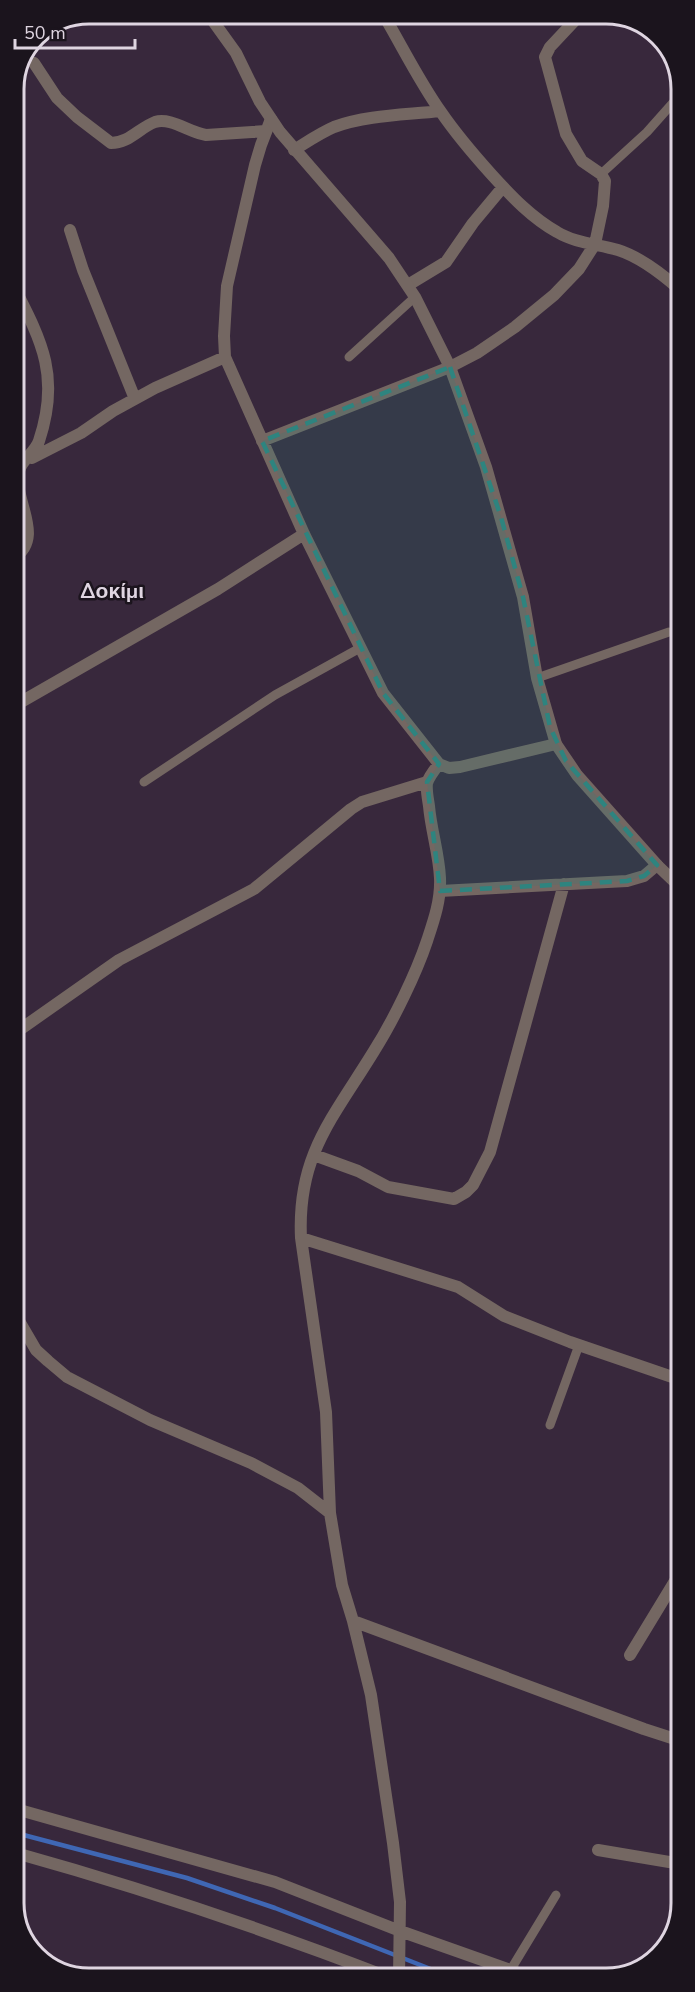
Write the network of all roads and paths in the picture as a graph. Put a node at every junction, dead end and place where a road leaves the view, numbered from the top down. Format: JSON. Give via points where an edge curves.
{"nodes":[{"id":1,"x":215,"y":24,"type":"edge"},
{"id":2,"x":389,"y":24,"type":"edge"},
{"id":3,"x":572,"y":24,"type":"edge"},
{"id":4,"x":34,"y":63,"type":"dead end"},
{"id":5,"x":671,"y":105,"type":"edge"},
{"id":6,"x":440,"y":111,"type":"junction"},
{"id":7,"x":268,"y":125,"type":"junction"},
{"id":8,"x":294,"y":150,"type":"junction"},
{"id":9,"x":601,"y":174,"type":"junction"},
{"id":10,"x":502,"y":187,"type":"junction"},
{"id":11,"x":69,"y":230,"type":"dead end"},
{"id":12,"x":595,"y":244,"type":"junction"},
{"id":13,"x":671,"y":283,"type":"edge"},
{"id":14,"x":408,"y":285,"type":"junction"},
{"id":15,"x":415,"y":297,"type":"junction"},
{"id":16,"x":24,"y":310,"type":"edge"},
{"id":17,"x":225,"y":357,"type":"junction"},
{"id":18,"x":349,"y":357,"type":"dead end"},
{"id":19,"x":450,"y":367,"type":"junction"},
{"id":20,"x":135,"y":399,"type":"junction"},
{"id":21,"x":262,"y":441,"type":"junction"},
{"id":22,"x":24,"y":458,"type":"edge"},
{"id":23,"x":24,"y":461,"type":"edge"},
{"id":24,"x":24,"y":511,"type":"edge"},
{"id":25,"x":304,"y":534,"type":"junction"},
{"id":26,"x":24,"y":547,"type":"edge"},
{"id":27,"x":669,"y":632,"type":"dead end"},
{"id":28,"x":360,"y":648,"type":"junction"},
{"id":29,"x":537,"y":678,"type":"junction"},
{"id":30,"x":24,"y":701,"type":"edge"},
{"id":31,"x":556,"y":744,"type":"junction"},
{"id":32,"x":439,"y":764,"type":"junction"},
{"id":33,"x":144,"y":782,"type":"dead end"},
{"id":34,"x":427,"y":782,"type":"junction"},
{"id":35,"x":657,"y":865,"type":"junction"},
{"id":36,"x":671,"y":878,"type":"edge"},
{"id":37,"x":564,"y":884,"type":"junction"},
{"id":38,"x":440,"y":891,"type":"junction"},
{"id":39,"x":24,"y":1027,"type":"edge"},
{"id":40,"x":314,"y":1155,"type":"junction"},
{"id":41,"x":302,"y":1238,"type":"junction"},
{"id":42,"x":24,"y":1329,"type":"edge"},
{"id":43,"x":579,"y":1345,"type":"junction"},
{"id":44,"x":671,"y":1377,"type":"edge"},
{"id":45,"x":550,"y":1425,"type":"dead end"},
{"id":46,"x":330,"y":1513,"type":"junction"},
{"id":47,"x":671,"y":1592,"type":"edge"},
{"id":48,"x":353,"y":1621,"type":"junction"},
{"id":49,"x":630,"y":1656,"type":"dead end"},
{"id":50,"x":671,"y":1738,"type":"edge"},
{"id":51,"x":24,"y":1811,"type":"edge"},
{"id":52,"x":598,"y":1850,"type":"dead end"},
{"id":53,"x":24,"y":1855,"type":"edge"},
{"id":54,"x":671,"y":1862,"type":"edge"},
{"id":55,"x":556,"y":1895,"type":"dead end"},
{"id":56,"x":400,"y":1931,"type":"junction"},
{"id":57,"x":364,"y":1968,"type":"edge"},
{"id":58,"x":399,"y":1968,"type":"edge"},
{"id":59,"x":502,"y":1968,"type":"edge"},
{"id":60,"x":512,"y":1968,"type":"edge"}],
"edges":[{"from":1,"to":7,"type":"street","via":[[236,53]]},
{"from":2,"to":6,"type":"street"},
{"from":3,"to":9,"type":"street","via":[[545,57],[566,134],[582,161]]},
{"from":4,"to":7,"type":"street","via":[[57,98],[111,143],[125,141],[156,122],[168,122],[206,135]]},
{"from":5,"to":9,"type":"lane"},
{"from":6,"to":8,"type":"street","via":[[367,119],[335,127]]},
{"from":6,"to":10,"type":"street"},
{"from":7,"to":8,"type":"street"},
{"from":7,"to":17,"type":"street","via":[[227,286]]},
{"from":8,"to":14,"type":"street"},
{"from":9,"to":12,"type":"street","via":[[606,185]]},
{"from":10,"to":12,"type":"street","via":[[560,234]]},
{"from":10,"to":14,"type":"street","via":[[446,262]]},
{"from":11,"to":20,"type":"street"},
{"from":12,"to":13,"type":"street","via":[[626,253]]},
{"from":12,"to":19,"type":"street","via":[[579,269],[554,295],[515,327]]},
{"from":14,"to":15,"type":"street"},
{"from":15,"to":18,"type":"lane"},
{"from":15,"to":19,"type":"street"},
{"from":16,"to":22,"type":"street","via":[[46,360],[50,383],[49,405],[38,444]]},
{"from":17,"to":20,"type":"street"},
{"from":17,"to":21,"type":"street"},
{"from":19,"to":21,"type":"street"},
{"from":19,"to":29,"type":"street","via":[[501,517],[523,597]]},
{"from":20,"to":23,"type":"street","via":[[81,433]]},
{"from":21,"to":25,"type":"street"},
{"from":24,"to":26,"type":"street","via":[[28,533]]},
{"from":25,"to":28,"type":"street"},
{"from":25,"to":30,"type":"street","via":[[218,589]]},
{"from":27,"to":29,"type":"lane"},
{"from":28,"to":32,"type":"street","via":[[383,693]]},
{"from":28,"to":33,"type":"lane","via":[[275,695]]},
{"from":29,"to":31,"type":"street"},
{"from":31,"to":32,"type":"street","via":[[454,768]]},
{"from":31,"to":35,"type":"street","via":[[577,775]]},
{"from":32,"to":34,"type":"street"},
{"from":34,"to":38,"type":"street"},
{"from":34,"to":39,"type":"street","via":[[362,802],[254,889],[119,960]]},
{"from":35,"to":36,"type":"street"},
{"from":35,"to":37,"type":"street","via":[[644,876],[631,880]]},
{"from":37,"to":38,"type":"street"},
{"from":37,"to":40,"type":"street","via":[[490,1152],[466,1192],[454,1199],[388,1187]]},
{"from":38,"to":40,"type":"street","via":[[434,921],[406,989],[375,1050],[321,1135]]},
{"from":40,"to":41,"type":"street","via":[[302,1198]]},
{"from":41,"to":43,"type":"street","via":[[458,1287],[504,1316]]},
{"from":41,"to":46,"type":"street","via":[[326,1412]]},
{"from":42,"to":46,"type":"street","via":[[36,1350],[67,1377],[150,1420],[251,1463],[298,1488]]},
{"from":43,"to":44,"type":"street"},
{"from":43,"to":45,"type":"lane"},
{"from":46,"to":48,"type":"street","via":[[342,1585]]},
{"from":47,"to":49,"type":"street"},
{"from":48,"to":50,"type":"street"},
{"from":48,"to":56,"type":"street","via":[[371,1695],[400,1902]]},
{"from":51,"to":56,"type":"street","via":[[275,1882]]},
{"from":52,"to":54,"type":"street"},
{"from":53,"to":57,"type":"street","via":[[100,1877]]},
{"from":55,"to":60,"type":"lane"},
{"from":56,"to":58,"type":"street"},
{"from":56,"to":59,"type":"street"}]}
